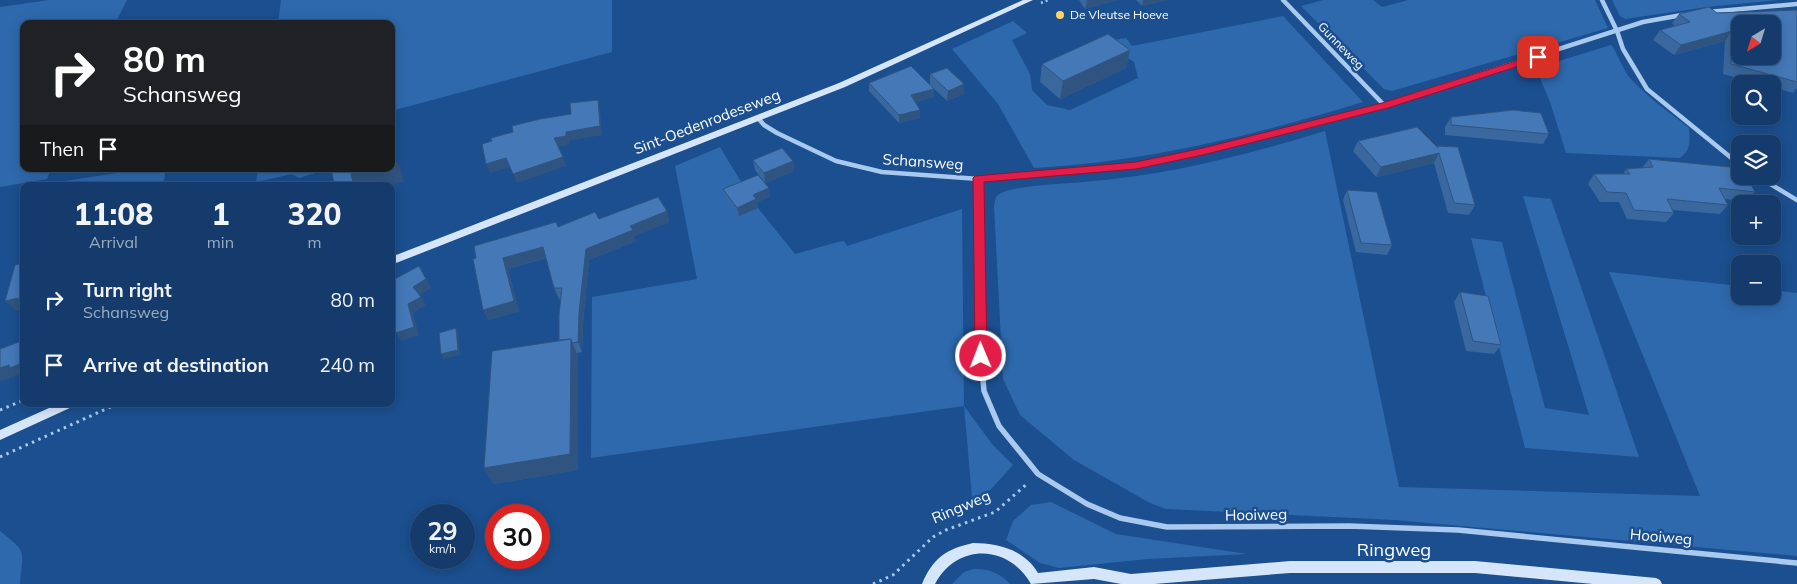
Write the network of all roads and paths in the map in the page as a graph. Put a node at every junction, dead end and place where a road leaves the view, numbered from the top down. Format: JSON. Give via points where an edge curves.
{"nodes":[{"id":1,"x":1029,"y":0,"type":"edge"},
{"id":2,"x":1283,"y":0,"type":"edge"},
{"id":3,"x":1602,"y":0,"type":"edge"},
{"id":4,"x":1797,"y":4,"type":"edge"},
{"id":5,"x":1699,"y":13,"type":"edge"},
{"id":6,"x":1689,"y":14,"type":"edge"},
{"id":7,"x":1617,"y":31,"type":"junction"},
{"id":8,"x":1384,"y":105,"type":"junction"},
{"id":9,"x":758,"y":118,"type":"junction"},
{"id":10,"x":1731,"y":158,"type":"edge"},
{"id":11,"x":979,"y":178,"type":"junction"},
{"id":12,"x":1772,"y":185,"type":"edge"},
{"id":13,"x":1797,"y":200,"type":"edge"},
{"id":14,"x":395,"y":259,"type":"edge"},
{"id":15,"x":20,"y":402,"type":"edge"},
{"id":16,"x":61,"y":407,"type":"edge"},
{"id":17,"x":110,"y":407,"type":"edge"},
{"id":18,"x":0,"y":410,"type":"edge"},
{"id":19,"x":0,"y":435,"type":"edge"},
{"id":20,"x":0,"y":457,"type":"edge"},
{"id":21,"x":1038,"y":474,"type":"junction"},
{"id":22,"x":1797,"y":563,"type":"edge"},
{"id":23,"x":1036,"y":581,"type":"edge"},
{"id":24,"x":1128,"y":582,"type":"edge"},
{"id":25,"x":873,"y":584,"type":"edge"},
{"id":26,"x":928,"y":584,"type":"edge"},
{"id":27,"x":1656,"y":584,"type":"edge"}],
"edges":[{"from":1,"to":9,"type":"street","name":"Sint-Oedenrodeseweg","via":[[869,73]]},
{"from":2,"to":8,"type":"street","name":"Gunneweg"},
{"from":3,"to":7,"type":"street"},
{"from":4,"to":5,"type":"street"},
{"from":6,"to":7,"type":"street","name":"Schansweg","via":[[1643,22]]},
{"from":7,"to":8,"type":"street","name":"Schansweg"},
{"from":7,"to":10,"type":"street","via":[[1623,50],[1647,89]]},
{"from":8,"to":11,"type":"street","name":"Schansweg","via":[[1203,152],[1136,165]]},
{"from":9,"to":11,"type":"street","name":"Schansweg","via":[[777,134],[858,168]]},
{"from":9,"to":14,"type":"street","name":"Sint-Oedenrodeseweg"},
{"from":11,"to":21,"type":"street","name":"Hooiweg","via":[[984,391],[999,426]]},
{"from":12,"to":13,"type":"street"},
{"from":15,"to":18,"type":"path"},
{"from":16,"to":19,"type":"street"},
{"from":17,"to":20,"type":"path"},
{"from":21,"to":22,"type":"street","name":"Hooiweg","via":[[1087,504],[1120,518],[1167,527],[1349,526],[1458,530]]},
{"from":21,"to":25,"type":"path","name":"Ringweg","via":[[999,511],[935,536],[890,579]]},
{"from":23,"to":24,"type":"street","name":"Ringweg","via":[[1094,573]]},
{"from":23,"to":26,"type":"street","via":[[1025,565],[1011,555],[978,547],[962,550],[947,558]]},
{"from":24,"to":27,"type":"street","name":"Ringweg","via":[[1290,568],[1475,567]]}]}
